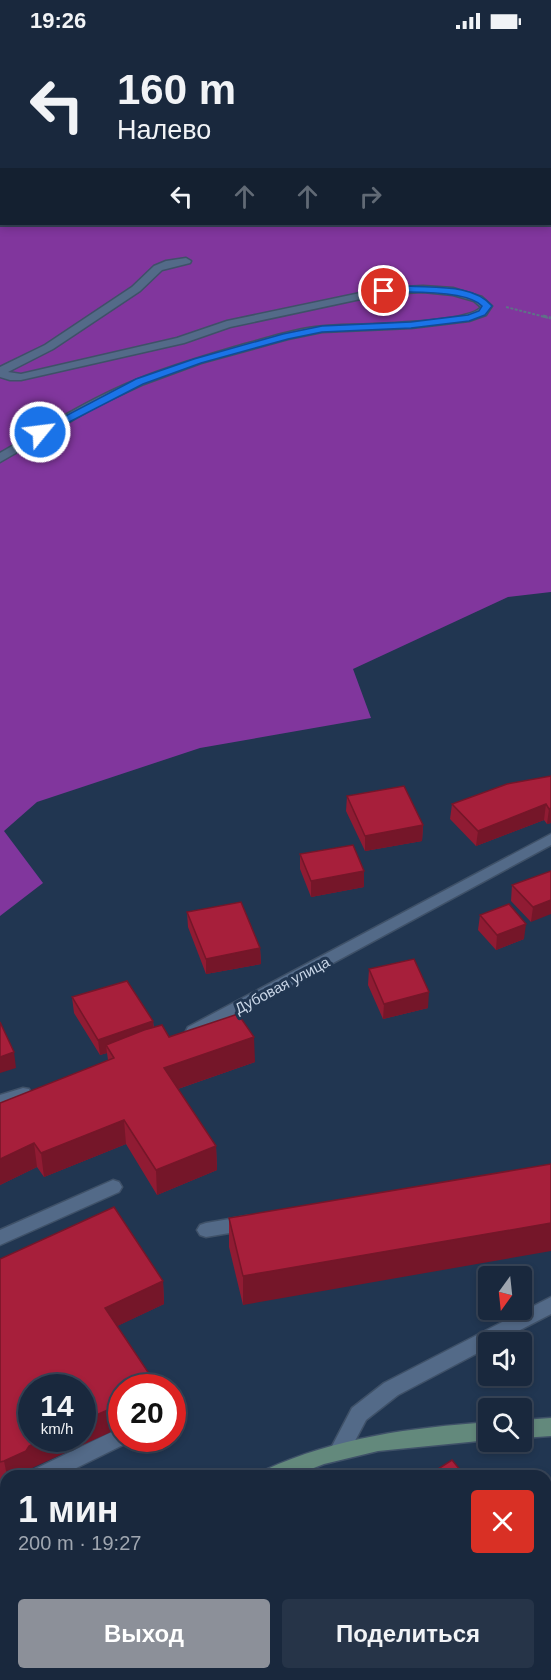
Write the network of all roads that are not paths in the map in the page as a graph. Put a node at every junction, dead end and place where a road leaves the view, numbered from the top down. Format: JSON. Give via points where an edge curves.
{"nodes":[{"id":1,"x":186,"y":261,"type":"dead end"},
{"id":2,"x":5,"y":380,"type":"edge"},
{"id":3,"x":0,"y":458,"type":"edge"},
{"id":4,"x":551,"y":839,"type":"edge"},
{"id":5,"x":179,"y":1037,"type":"edge"},
{"id":6,"x":43,"y":1086,"type":"edge"},
{"id":7,"x":0,"y":1102,"type":"edge"},
{"id":8,"x":113,"y":1187,"type":"dead end"},
{"id":9,"x":263,"y":1220,"type":"edge"},
{"id":10,"x":206,"y":1230,"type":"dead end"},
{"id":11,"x":0,"y":1238,"type":"edge"},
{"id":12,"x":551,"y":1305,"type":"edge"},
{"id":13,"x":551,"y":1427,"type":"edge"},
{"id":14,"x":532,"y":1428,"type":"edge"},
{"id":15,"x":478,"y":1432,"type":"edge"},
{"id":16,"x":108,"y":1443,"type":"edge"},
{"id":17,"x":340,"y":1450,"type":"junction"},
{"id":18,"x":52,"y":1470,"type":"edge"},
{"id":19,"x":288,"y":1470,"type":"edge"}],
"edges":[{"from":1,"to":2,"type":"street","via":[[158,268],[136,289],[49,347],[9,365],[3,370]]},
{"from":2,"to":3,"type":"street","via":[[180,341],[227,324],[384,291],[462,294],[480,299],[487,306],[482,313],[469,318],[322,329],[197,361],[140,381],[93,404]]},
{"from":4,"to":5,"type":"street","name":"Дубовая улица"},
{"from":6,"to":7,"type":"street"},
{"from":8,"to":11,"type":"street"},
{"from":9,"to":10,"type":"street"},
{"from":12,"to":17,"type":"street","via":[[392,1389],[359,1414]]},
{"from":13,"to":14,"type":"main road"},
{"from":15,"to":17,"type":"main road","via":[[396,1439]]},
{"from":16,"to":18,"type":"street"},
{"from":17,"to":19,"type":"main road"}]}
